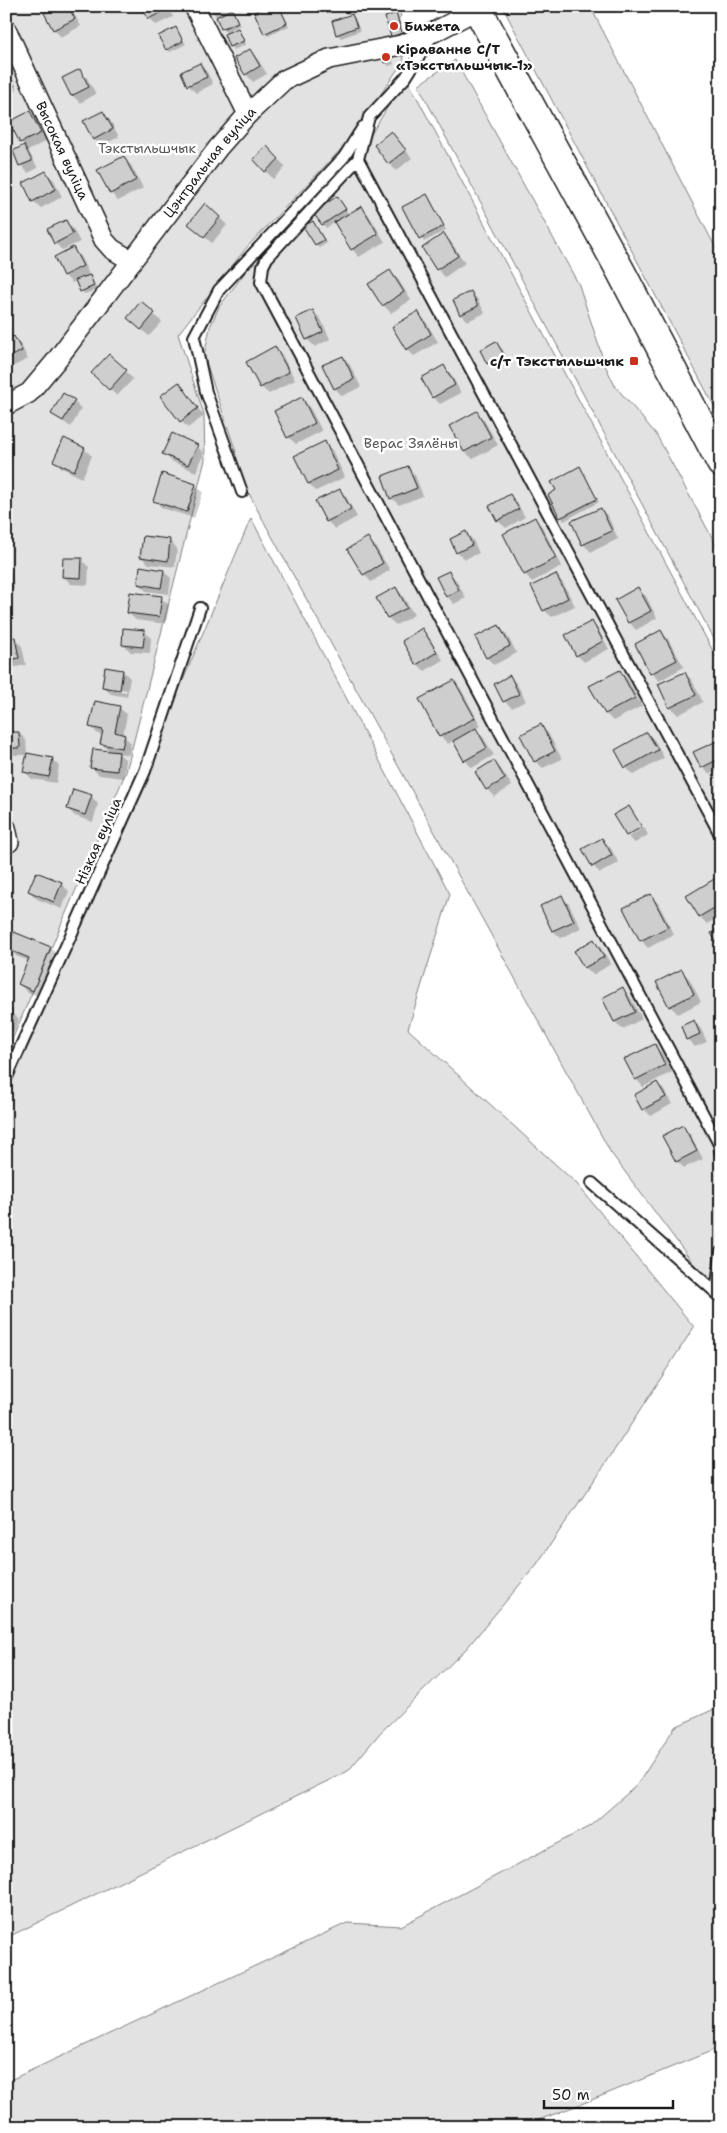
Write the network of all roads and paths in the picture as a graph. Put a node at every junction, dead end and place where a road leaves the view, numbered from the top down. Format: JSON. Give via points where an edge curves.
{"nodes":[{"id":1,"x":194,"y":6,"type":"edge"},
{"id":2,"x":477,"y":7,"type":"edge"},
{"id":3,"x":6,"y":29,"type":"edge"},
{"id":4,"x":434,"y":32,"type":"junction"},
{"id":5,"x":248,"y":114,"type":"junction"},
{"id":6,"x":369,"y":117,"type":"junction"},
{"id":7,"x":358,"y":159,"type":"junction"},
{"id":8,"x":132,"y":261,"type":"junction"},
{"id":9,"x":6,"y":406,"type":"edge"},
{"id":10,"x":721,"y":463,"type":"edge"},
{"id":11,"x":242,"y":492,"type":"dead end"},
{"id":12,"x":200,"y":608,"type":"dead end"},
{"id":13,"x":721,"y":836,"type":"edge"},
{"id":14,"x":6,"y":1080,"type":"edge"},
{"id":15,"x":721,"y":1154,"type":"edge"},
{"id":16,"x":592,"y":1183,"type":"dead end"},
{"id":17,"x":721,"y":1252,"type":"edge"},
{"id":18,"x":718,"y":1296,"type":"edge"}],
"edges":[{"from":1,"to":5,"type":"street"},
{"from":2,"to":4,"type":"street","name":"Цэнтральная вуліца"},
{"from":2,"to":10,"type":"main road"},
{"from":3,"to":8,"type":"street","name":"Высокая вуліца","via":[[104,240]]},
{"from":4,"to":5,"type":"street","name":"Цэнтральная вуліца","via":[[400,45],[329,59],[284,80]]},
{"from":4,"to":6,"type":"lane","via":[[406,77]]},
{"from":5,"to":8,"type":"street","name":"Цэнтральная вуліца"},
{"from":6,"to":7,"type":"lane"},
{"from":6,"to":11,"type":"lane","via":[[344,157],[219,290],[194,337],[206,392]]},
{"from":7,"to":13,"type":"lane"},
{"from":7,"to":15,"type":"lane","via":[[267,258],[261,282]]},
{"from":8,"to":9,"type":"street","name":"Цэнтральная вуліца","via":[[29,393]]},
{"from":12,"to":14,"type":"lane","name":"Нізкая вуліца","via":[[145,772]]},
{"from":16,"to":18,"type":"lane"},
{"from":17,"to":18,"type":"lane"}]}
